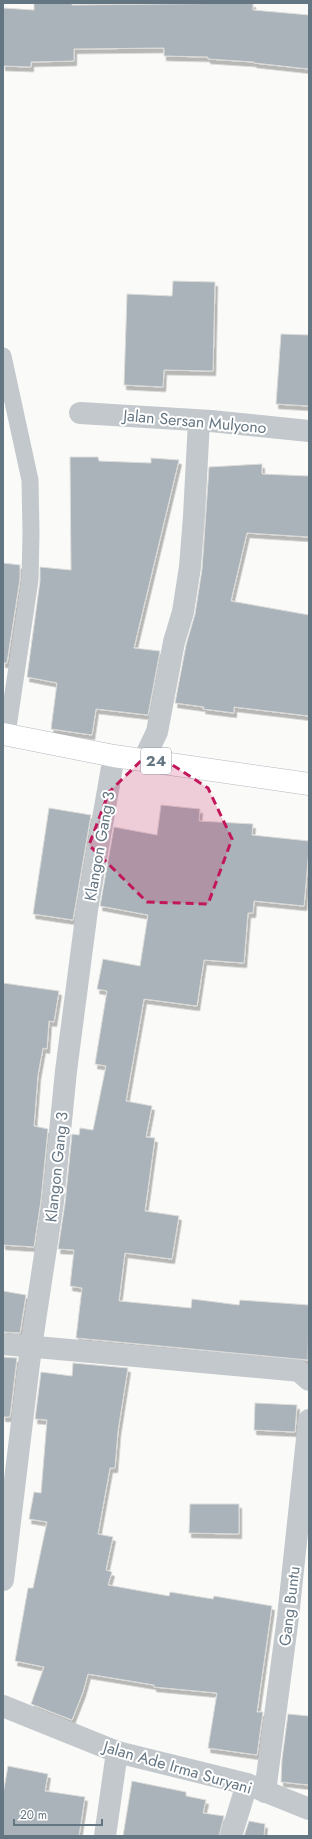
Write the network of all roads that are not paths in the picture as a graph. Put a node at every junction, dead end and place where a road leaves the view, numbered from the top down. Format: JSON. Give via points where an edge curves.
{"nodes":[{"id":1,"x":3,"y":356,"type":"edge"},
{"id":2,"x":80,"y":413,"type":"dead end"},
{"id":3,"x":199,"y":421,"type":"junction"},
{"id":4,"x":309,"y":431,"type":"edge"},
{"id":5,"x":5,"y":734,"type":"edge"},
{"id":6,"x":114,"y":756,"type":"junction"},
{"id":7,"x":144,"y":759,"type":"junction"},
{"id":8,"x":309,"y":784,"type":"edge"},
{"id":9,"x":3,"y":1344,"type":"edge"},
{"id":10,"x":31,"y":1347,"type":"junction"},
{"id":11,"x":308,"y":1378,"type":"edge"},
{"id":12,"x":309,"y":1420,"type":"edge"},
{"id":13,"x":3,"y":1580,"type":"edge"},
{"id":14,"x":3,"y":1706,"type":"edge"},
{"id":15,"x":117,"y":1752,"type":"junction"},
{"id":16,"x":256,"y":1788,"type":"junction"},
{"id":17,"x":309,"y":1809,"type":"edge"},
{"id":18,"x":105,"y":1836,"type":"edge"},
{"id":19,"x":231,"y":1836,"type":"edge"}],
"edges":[{"from":1,"to":5,"type":"lane","via":[[30,480],[31,533],[30,580]]},
{"from":2,"to":3,"type":"street","name":"Jalan Sersan Mulyono"},
{"from":3,"to":4,"type":"street","name":"Jalan Sersan Mulyono"},
{"from":3,"to":7,"type":"street","via":[[190,566],[183,612],[174,642],[158,732]]},
{"from":5,"to":6,"type":"highway","number":"24"},
{"from":6,"to":7,"type":"highway","number":"24"},
{"from":6,"to":10,"type":"street","name":"Klangon Gang 3","via":[[87,910],[66,1072],[53,1202]]},
{"from":7,"to":8,"type":"highway","number":"24"},
{"from":9,"to":10,"type":"street"},
{"from":10,"to":11,"type":"street","via":[[299,1371]]},
{"from":10,"to":13,"type":"street","name":"Klangon Gang 3"},
{"from":12,"to":16,"type":"street","name":"Gang Buntu","via":[[288,1617]]},
{"from":14,"to":15,"type":"street","name":"Jalan Ade Irma Suryani"},
{"from":15,"to":16,"type":"street","name":"Jalan Ade Irma Suryani"},
{"from":15,"to":18,"type":"street"},
{"from":16,"to":17,"type":"street","name":"Jalan Ade Irma Suryani"},
{"from":16,"to":19,"type":"street","name":"Gang Buntu"}]}
